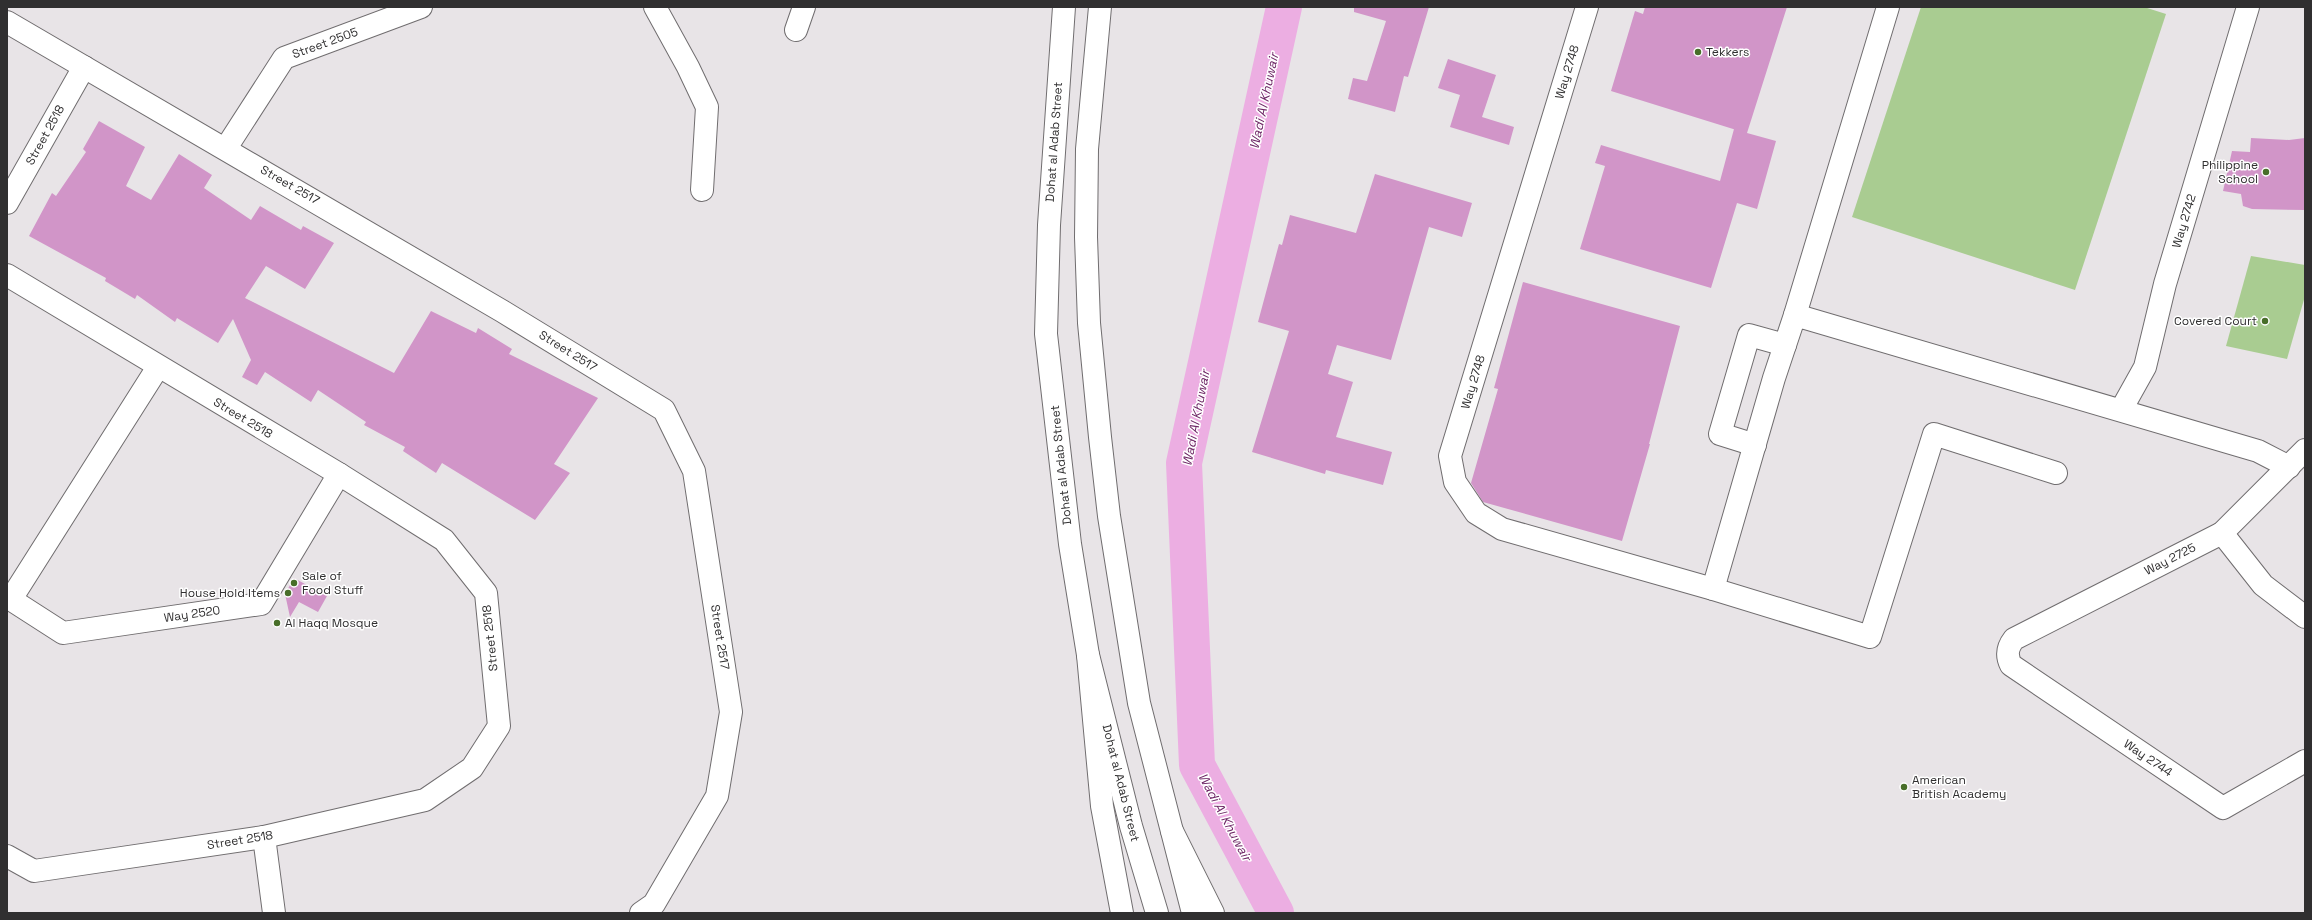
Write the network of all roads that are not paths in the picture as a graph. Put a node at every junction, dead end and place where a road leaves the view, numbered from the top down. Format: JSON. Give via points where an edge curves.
{"nodes":[{"id":1,"x":421,"y":7,"type":"edge"},
{"id":2,"x":655,"y":7,"type":"edge"},
{"id":3,"x":804,"y":7,"type":"edge"},
{"id":4,"x":1064,"y":7,"type":"edge"},
{"id":5,"x":1100,"y":7,"type":"edge"},
{"id":6,"x":1587,"y":7,"type":"edge"},
{"id":7,"x":1888,"y":7,"type":"edge"},
{"id":8,"x":2248,"y":7,"type":"edge"},
{"id":9,"x":7,"y":22,"type":"edge"},
{"id":10,"x":796,"y":30,"type":"dead end"},
{"id":11,"x":84,"y":67,"type":"junction"},
{"id":12,"x":226,"y":148,"type":"junction"},
{"id":13,"x":702,"y":190,"type":"dead end"},
{"id":14,"x":7,"y":203,"type":"edge"},
{"id":15,"x":7,"y":276,"type":"edge"},
{"id":16,"x":1795,"y":315,"type":"junction"},
{"id":17,"x":1785,"y":345,"type":"junction"},
{"id":18,"x":158,"y":367,"type":"junction"},
{"id":19,"x":2121,"y":410,"type":"junction"},
{"id":20,"x":1755,"y":444,"type":"junction"},
{"id":21,"x":2305,"y":450,"type":"edge"},
{"id":22,"x":2289,"y":467,"type":"junction"},
{"id":23,"x":2056,"y":473,"type":"dead end"},
{"id":24,"x":339,"y":474,"type":"junction"},
{"id":25,"x":2222,"y":533,"type":"junction"},
{"id":26,"x":1713,"y":589,"type":"junction"},
{"id":27,"x":9,"y":598,"type":"edge"},
{"id":28,"x":2305,"y":617,"type":"edge"},
{"id":29,"x":2014,"y":639,"type":"joint"},
{"id":30,"x":1088,"y":655,"type":"junction"},
{"id":31,"x":2302,"y":758,"type":"edge"},
{"id":32,"x":1172,"y":831,"type":"junction"},
{"id":33,"x":264,"y":836,"type":"junction"},
{"id":34,"x":7,"y":856,"type":"edge"},
{"id":35,"x":274,"y":913,"type":"edge"},
{"id":36,"x":641,"y":913,"type":"edge"},
{"id":37,"x":1122,"y":913,"type":"edge"},
{"id":38,"x":1157,"y":913,"type":"edge"},
{"id":39,"x":1193,"y":913,"type":"edge"},
{"id":40,"x":1213,"y":913,"type":"edge"}],
"edges":[{"from":1,"to":12,"type":"main road","name":"Street 2505","via":[[284,58]]},
{"from":2,"to":13,"type":"main road","via":[[707,107]]},
{"from":3,"to":10,"type":"main road"},
{"from":4,"to":30,"type":"main road","name":"Dohat al Adab Street","via":[[1049,225],[1046,334],[1070,544]]},
{"from":5,"to":32,"type":"main road","via":[[1087,149],[1086,237],[1089,323],[1108,509],[1124,613],[1139,703]]},
{"from":6,"to":26,"type":"main road","name":"Way 2748","via":[[1450,456],[1455,482],[1476,513],[1502,529]]},
{"from":7,"to":16,"type":"main road"},
{"from":8,"to":19,"type":"main road","name":"Way 2742","via":[[2165,284],[2144,367]]},
{"from":9,"to":11,"type":"main road","name":"Street 2517"},
{"from":11,"to":12,"type":"main road","name":"Street 2517"},
{"from":11,"to":14,"type":"main road","name":"Street 2518"},
{"from":12,"to":36,"type":"main road","name":"Street 2517","via":[[664,410],[694,472],[731,712],[717,796],[654,904]]},
{"from":15,"to":18,"type":"main road","name":"Street 2518"},
{"from":16,"to":17,"type":"main road"},
{"from":16,"to":19,"type":"main road"},
{"from":17,"to":20,"type":"main road"},
{"from":17,"to":20,"type":"main road","via":[[1749,335],[1720,434]]},
{"from":18,"to":24,"type":"main road","name":"Street 2518"},
{"from":18,"to":27,"type":"main road"},
{"from":19,"to":22,"type":"main road","via":[[2258,451]]},
{"from":20,"to":26,"type":"main road"},
{"from":21,"to":22,"type":"main road","name":"Way 2725"},
{"from":22,"to":25,"type":"main road","name":"Way 2725"},
{"from":23,"to":26,"type":"main road","name":"Way 2748","via":[[1934,434],[1870,637]]},
{"from":24,"to":27,"type":"main road","name":"Way 2520","via":[[261,604],[63,633]]},
{"from":24,"to":33,"type":"main road","name":"Street 2518","via":[[444,540],[486,593],[498,726],[472,768],[425,800]]},
{"from":25,"to":28,"type":"main road","via":[[2263,584]]},
{"from":25,"to":29,"type":"main road","name":"Way 2725"},
{"from":29,"to":31,"type":"main road","name":"Way 2744","via":[[2007,655],[2011,665],[2223,808]]},
{"from":30,"to":37,"type":"main road","via":[[1102,806]]},
{"from":30,"to":38,"type":"main road","name":"Dohat al Adab Street","via":[[1131,826]]},
{"from":32,"to":39,"type":"main road"},
{"from":32,"to":40,"type":"main road"},
{"from":33,"to":34,"type":"main road","name":"Street 2518","via":[[34,871]]},
{"from":33,"to":35,"type":"main road"}]}
